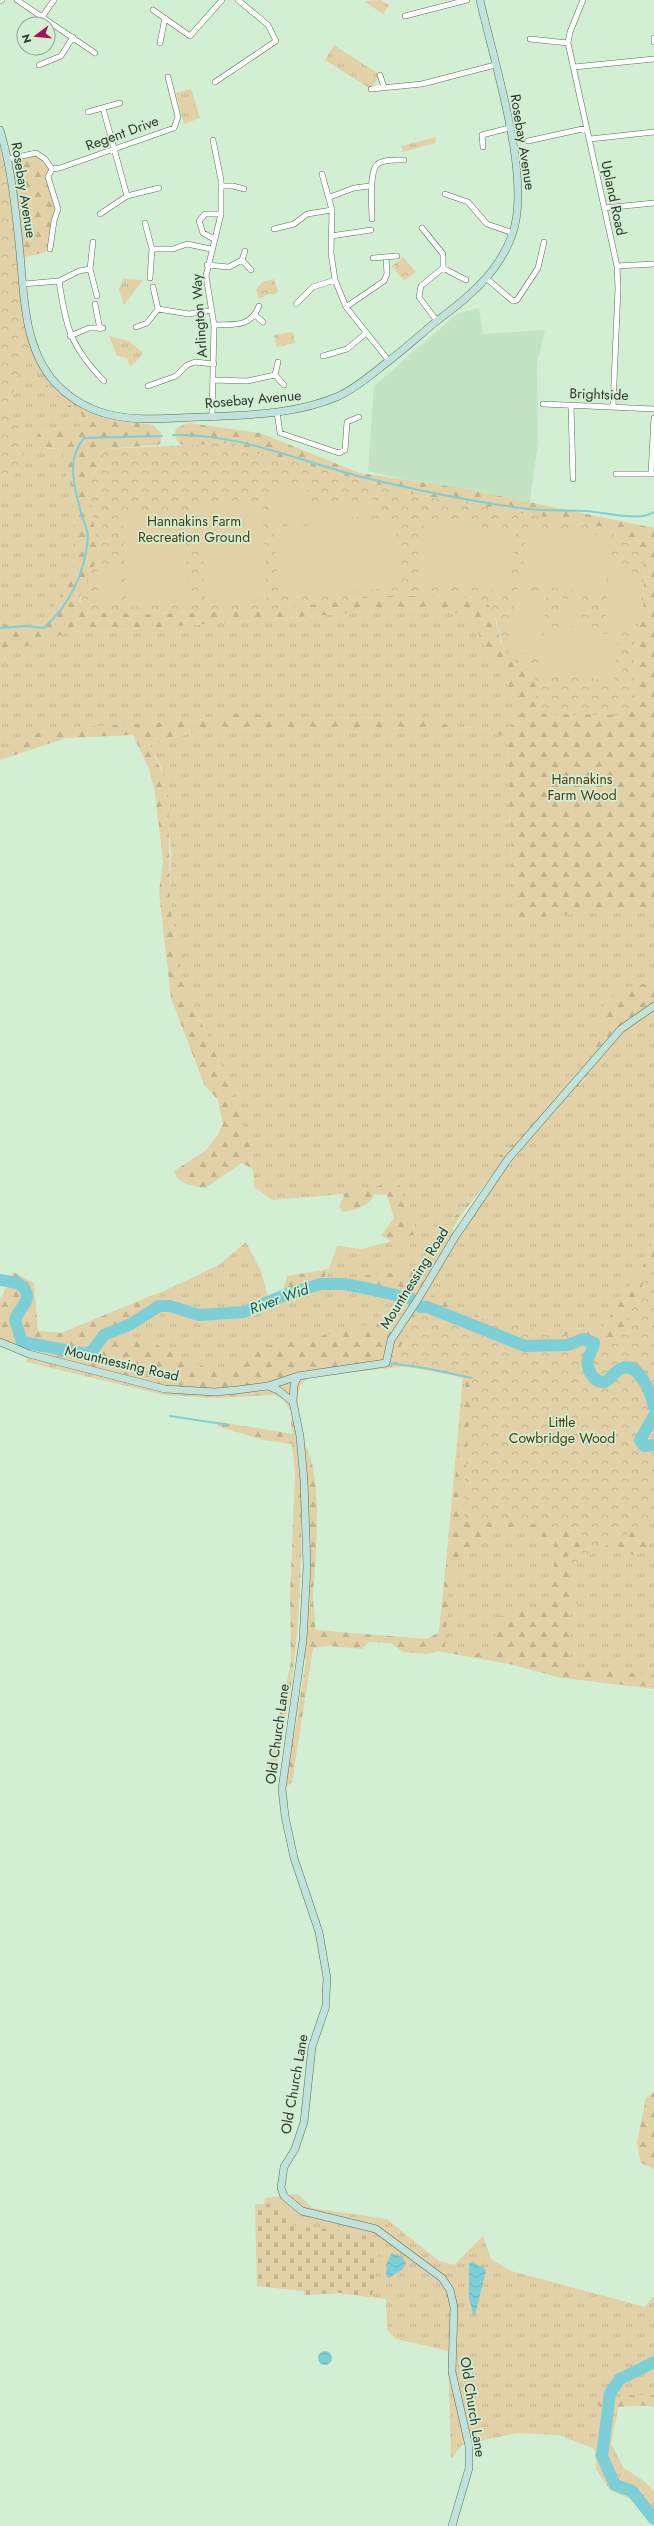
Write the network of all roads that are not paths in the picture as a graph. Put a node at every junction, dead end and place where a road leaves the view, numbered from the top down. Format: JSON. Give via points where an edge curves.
{"nodes":[{"id":1,"x":17,"y":0,"type":"edge"},
{"id":2,"x":54,"y":0,"type":"edge"},
{"id":3,"x":221,"y":0,"type":"edge"},
{"id":4,"x":238,"y":0,"type":"edge"},
{"id":5,"x":467,"y":0,"type":"edge"},
{"id":6,"x":480,"y":0,"type":"edge"},
{"id":7,"x":583,"y":0,"type":"edge"},
{"id":8,"x":153,"y":10,"type":"dead end"},
{"id":9,"x":39,"y":16,"type":"edge"},
{"id":10,"x":43,"y":16,"type":"edge"},
{"id":11,"x":405,"y":16,"type":"dead end"},
{"id":12,"x":165,"y":18,"type":"junction"},
{"id":13,"x":56,"y":26,"type":"edge"},
{"id":14,"x":74,"y":37,"type":"junction"},
{"id":15,"x":654,"y":38,"type":"edge"},
{"id":16,"x":530,"y":39,"type":"dead end"},
{"id":17,"x":654,"y":42,"type":"edge"},
{"id":18,"x":160,"y":43,"type":"dead end"},
{"id":19,"x":568,"y":43,"type":"junction"},
{"id":20,"x":95,"y":53,"type":"dead end"},
{"id":21,"x":654,"y":59,"type":"edge"},
{"id":22,"x":39,"y":65,"type":"dead end"},
{"id":23,"x":495,"y":66,"type":"junction"},
{"id":24,"x":574,"y":67,"type":"junction"},
{"id":25,"x":380,"y":75,"type":"dead end"},
{"id":26,"x":168,"y":77,"type":"dead end"},
{"id":27,"x":215,"y":82,"type":"dead end"},
{"id":28,"x":384,"y":87,"type":"junction"},
{"id":29,"x":371,"y":89,"type":"dead end"},
{"id":30,"x":120,"y":103,"type":"dead end"},
{"id":31,"x":103,"y":108,"type":"junction"},
{"id":32,"x":88,"y":112,"type":"dead end"},
{"id":33,"x":509,"y":128,"type":"junction"},
{"id":34,"x":587,"y":128,"type":"junction"},
{"id":35,"x":0,"y":130,"type":"edge"},
{"id":36,"x":654,"y":132,"type":"edge"},
{"id":37,"x":590,"y":139,"type":"junction"},
{"id":38,"x":213,"y":140,"type":"dead end"},
{"id":39,"x":528,"y":141,"type":"dead end"},
{"id":40,"x":483,"y":147,"type":"dead end"},
{"id":41,"x":113,"y":149,"type":"junction"},
{"id":42,"x":8,"y":159,"type":"junction"},
{"id":43,"x":404,"y":160,"type":"dead end"},
{"id":44,"x":52,"y":169,"type":"junction"},
{"id":45,"x":322,"y":174,"type":"dead end"},
{"id":46,"x":221,"y":186,"type":"junction"},
{"id":47,"x":370,"y":186,"type":"junction"},
{"id":48,"x":159,"y":188,"type":"dead end"},
{"id":49,"x":244,"y":189,"type":"dead end"},
{"id":50,"x":445,"y":194,"type":"dead end"},
{"id":51,"x":126,"y":196,"type":"junction"},
{"id":52,"x":330,"y":197,"type":"junction"},
{"id":53,"x":654,"y":203,"type":"edge"},
{"id":54,"x":604,"y":208,"type":"junction"},
{"id":55,"x":332,"y":210,"type":"junction"},
{"id":56,"x":100,"y":214,"type":"dead end"},
{"id":57,"x":221,"y":214,"type":"junction"},
{"id":58,"x":372,"y":219,"type":"dead end"},
{"id":59,"x":145,"y":223,"type":"dead end"},
{"id":60,"x":422,"y":228,"type":"dead end"},
{"id":61,"x":274,"y":229,"type":"dead end"},
{"id":62,"x":371,"y":230,"type":"dead end"},
{"id":63,"x":513,"y":233,"type":"junction"},
{"id":64,"x":331,"y":236,"type":"junction"},
{"id":65,"x":214,"y":239,"type":"junction"},
{"id":66,"x":93,"y":242,"type":"dead end"},
{"id":67,"x":544,"y":242,"type":"dead end"},
{"id":68,"x":50,"y":249,"type":"dead end"},
{"id":69,"x":152,"y":249,"type":"junction"},
{"id":70,"x":211,"y":250,"type":"junction"},
{"id":71,"x":245,"y":251,"type":"dead end"},
{"id":72,"x":397,"y":256,"type":"dead end"},
{"id":73,"x":373,"y":258,"type":"dead end"},
{"id":74,"x":386,"y":258,"type":"junction"},
{"id":75,"x":242,"y":260,"type":"junction"},
{"id":76,"x":654,"y":264,"type":"edge"},
{"id":77,"x":207,"y":265,"type":"junction"},
{"id":78,"x":617,"y":266,"type":"junction"},
{"id":79,"x":443,"y":268,"type":"junction"},
{"id":80,"x":90,"y":269,"type":"junction"},
{"id":81,"x":250,"y":270,"type":"dead end"},
{"id":82,"x":150,"y":278,"type":"dead end"},
{"id":83,"x":486,"y":278,"type":"junction"},
{"id":84,"x":335,"y":280,"type":"junction"},
{"id":85,"x":466,"y":280,"type":"dead end"},
{"id":86,"x":59,"y":281,"type":"junction"},
{"id":87,"x":23,"y":284,"type":"junction"},
{"id":88,"x":153,"y":287,"type":"dead end"},
{"id":89,"x":97,"y":296,"type":"dead end"},
{"id":90,"x":95,"y":304,"type":"dead end"},
{"id":91,"x":296,"y":304,"type":"dead end"},
{"id":92,"x":259,"y":306,"type":"dead end"},
{"id":93,"x":346,"y":307,"type":"junction"},
{"id":94,"x":158,"y":309,"type":"junction"},
{"id":95,"x":212,"y":310,"type":"junction"},
{"id":96,"x":255,"y":315,"type":"junction"},
{"id":97,"x":437,"y":321,"type":"junction"},
{"id":98,"x":264,"y":322,"type":"dead end"},
{"id":99,"x":214,"y":325,"type":"junction"},
{"id":100,"x":136,"y":327,"type":"dead end"},
{"id":101,"x":365,"y":334,"type":"junction"},
{"id":102,"x":70,"y":336,"type":"junction"},
{"id":103,"x":323,"y":356,"type":"dead end"},
{"id":104,"x":388,"y":361,"type":"junction"},
{"id":105,"x":278,"y":362,"type":"dead end"},
{"id":106,"x":214,"y":364,"type":"junction"},
{"id":107,"x":275,"y":375,"type":"junction"},
{"id":108,"x":104,"y":380,"type":"dead end"},
{"id":109,"x":213,"y":380,"type":"junction"},
{"id":110,"x":284,"y":385,"type":"dead end"},
{"id":111,"x":148,"y":386,"type":"dead end"},
{"id":112,"x":543,"y":404,"type":"dead end"},
{"id":113,"x":571,"y":405,"type":"junction"},
{"id":114,"x":614,"y":406,"type":"junction"},
{"id":115,"x":654,"y":409,"type":"edge"},
{"id":116,"x":277,"y":412,"type":"junction"},
{"id":117,"x":212,"y":416,"type":"junction"},
{"id":118,"x":359,"y":417,"type":"dead end"},
{"id":119,"x":654,"y":418,"type":"edge"},
{"id":120,"x":616,"y":474,"type":"dead end"},
{"id":121,"x":652,"y":474,"type":"edge"},
{"id":122,"x":573,"y":479,"type":"dead end"},
{"id":123,"x":654,"y":1006,"type":"edge"},
{"id":124,"x":0,"y":1342,"type":"edge"},
{"id":125,"x":298,"y":1376,"type":"junction"},
{"id":126,"x":268,"y":1386,"type":"junction"},
{"id":127,"x":293,"y":1402,"type":"junction"},
{"id":128,"x":452,"y":2526,"type":"edge"}],
"edges":[{"from":1,"to":9,"type":"street"},
{"from":2,"to":10,"type":"street"},
{"from":3,"to":12,"type":"street","via":[[190,36]]},
{"from":4,"to":27,"type":"street","via":[[268,25],[276,41]]},
{"from":5,"to":11,"type":"street"},
{"from":6,"to":23,"type":"street","name":"Rosebay Avenue"},
{"from":7,"to":19,"type":"street","name":"Upland Road"},
{"from":8,"to":12,"type":"street"},
{"from":12,"to":18,"type":"street"},
{"from":13,"to":14,"type":"street"},
{"from":14,"to":20,"type":"street"},
{"from":14,"to":22,"type":"street","via":[[61,56]]},
{"from":15,"to":17,"type":"street"},
{"from":16,"to":19,"type":"street"},
{"from":19,"to":24,"type":"street","name":"Upland Road"},
{"from":21,"to":24,"type":"street"},
{"from":23,"to":28,"type":"street","via":[[422,84]]},
{"from":23,"to":33,"type":"street","name":"Rosebay Avenue"},
{"from":24,"to":34,"type":"street","name":"Upland Road"},
{"from":25,"to":28,"type":"street"},
{"from":26,"to":41,"type":"street","name":"Regent Drive","via":[[178,116],[174,128]]},
{"from":28,"to":29,"type":"street"},
{"from":30,"to":31,"type":"street"},
{"from":31,"to":32,"type":"street"},
{"from":31,"to":41,"type":"street"},
{"from":33,"to":40,"type":"street","via":[[482,135]]},
{"from":33,"to":63,"type":"street","name":"Rosebay Avenue","via":[[519,182],[518,209]]},
{"from":34,"to":37,"type":"street","name":"Upland Road"},
{"from":34,"to":39,"type":"street"},
{"from":35,"to":42,"type":"street","name":"Rosebay Avenue"},
{"from":36,"to":37,"type":"street"},
{"from":37,"to":54,"type":"street","name":"Upland Road"},
{"from":38,"to":46,"type":"street","name":"Arlington Way"},
{"from":41,"to":44,"type":"street","name":"Regent Drive"},
{"from":41,"to":51,"type":"street"},
{"from":42,"to":44,"type":"street","via":[[36,153],[45,159]]},
{"from":42,"to":87,"type":"street","name":"Rosebay Avenue"},
{"from":43,"to":47,"type":"street","via":[[380,162],[375,166]]},
{"from":44,"to":68,"type":"street","via":[[48,177],[58,209]]},
{"from":45,"to":52,"type":"street"},
{"from":46,"to":49,"type":"street"},
{"from":46,"to":57,"type":"street","name":"Arlington Way"},
{"from":47,"to":52,"type":"street","via":[[354,188]]},
{"from":47,"to":58,"type":"street"},
{"from":48,"to":51,"type":"street"},
{"from":50,"to":63,"type":"street","via":[[468,202],[487,224]]},
{"from":51,"to":56,"type":"street"},
{"from":52,"to":55,"type":"street"},
{"from":53,"to":54,"type":"street"},
{"from":54,"to":78,"type":"street","name":"Upland Road"},
{"from":55,"to":61,"type":"street","via":[[313,212],[294,224]]},
{"from":55,"to":64,"type":"street"},
{"from":57,"to":65,"type":"street","name":"Arlington Way"},
{"from":57,"to":65,"type":"street","via":[[205,214],[200,221],[203,233]]},
{"from":59,"to":69,"type":"street"},
{"from":60,"to":79,"type":"street","via":[[441,249],[445,260]]},
{"from":62,"to":64,"type":"street"},
{"from":63,"to":83,"type":"street","name":"Rosebay Avenue","via":[[504,256]]},
{"from":64,"to":84,"type":"street"},
{"from":65,"to":70,"type":"street","name":"Arlington Way"},
{"from":66,"to":80,"type":"street"},
{"from":67,"to":83,"type":"street","via":[[538,268],[517,300],[514,301],[499,291]]},
{"from":69,"to":70,"type":"street","via":[[173,249],[187,244]]},
{"from":69,"to":82,"type":"street"},
{"from":70,"to":77,"type":"street","name":"Arlington Way"},
{"from":71,"to":75,"type":"street"},
{"from":72,"to":74,"type":"street"},
{"from":73,"to":74,"type":"street"},
{"from":74,"to":93,"type":"street","via":[[387,274],[384,281]]},
{"from":75,"to":77,"type":"street","via":[[229,267]]},
{"from":75,"to":81,"type":"street"},
{"from":76,"to":78,"type":"street"},
{"from":77,"to":95,"type":"street","name":"Arlington Way","via":[[206,284]]},
{"from":78,"to":114,"type":"street","name":"Upland Road"},
{"from":79,"to":85,"type":"street"},
{"from":79,"to":97,"type":"street","via":[[427,279],[419,290],[419,297]]},
{"from":80,"to":86,"type":"street","via":[[79,271]]},
{"from":80,"to":89,"type":"street"},
{"from":83,"to":97,"type":"street","name":"Rosebay Avenue","via":[[465,300]]},
{"from":84,"to":91,"type":"street","via":[[313,287]]},
{"from":84,"to":93,"type":"street"},
{"from":86,"to":87,"type":"street"},
{"from":86,"to":102,"type":"street"},
{"from":87,"to":117,"type":"street","name":"Rosebay Avenue","via":[[28,323],[36,350],[49,375],[68,395],[90,408],[124,418]]},
{"from":88,"to":94,"type":"street"},
{"from":90,"to":102,"type":"street","via":[[101,329],[89,328]]},
{"from":92,"to":96,"type":"street"},
{"from":93,"to":101,"type":"street"},
{"from":94,"to":95,"type":"street","via":[[189,314]]},
{"from":94,"to":100,"type":"street","via":[[147,323]]},
{"from":95,"to":99,"type":"street","name":"Arlington Way"},
{"from":96,"to":98,"type":"street"},
{"from":96,"to":99,"type":"street","via":[[249,321],[240,324]]},
{"from":97,"to":104,"type":"street","name":"Rosebay Avenue"},
{"from":99,"to":106,"type":"street","name":"Arlington Way"},
{"from":101,"to":103,"type":"street","via":[[347,349]]},
{"from":101,"to":104,"type":"street"},
{"from":102,"to":108,"type":"street","via":[[83,358]]},
{"from":104,"to":116,"type":"street","name":"Rosebay Avenue","via":[[372,376],[338,396],[310,406]]},
{"from":105,"to":107,"type":"street"},
{"from":106,"to":109,"type":"street","name":"Arlington Way"},
{"from":106,"to":111,"type":"street","via":[[187,364],[176,376]]},
{"from":107,"to":109,"type":"street","via":[[247,382]]},
{"from":107,"to":110,"type":"street"},
{"from":109,"to":117,"type":"street","name":"Arlington Way"},
{"from":112,"to":113,"type":"street","name":"Brightside"},
{"from":113,"to":114,"type":"street","name":"Brightside"},
{"from":113,"to":122,"type":"street"},
{"from":114,"to":115,"type":"street","name":"Brightside"},
{"from":116,"to":117,"type":"street","name":"Rosebay Avenue"},
{"from":116,"to":118,"type":"street","via":[[280,433],[339,453],[344,450],[347,422]]},
{"from":119,"to":121,"type":"street"},
{"from":120,"to":121,"type":"street"},
{"from":123,"to":125,"type":"street","name":"Mountnessing Road","via":[[621,1029],[508,1159],[455,1237],[406,1320],[391,1340],[386,1363]]},
{"from":124,"to":126,"type":"street","name":"Mountnessing Road","via":[[29,1354],[165,1389],[215,1392]]},
{"from":125,"to":126,"type":"street","name":"Mountnessing Road"},
{"from":125,"to":127,"type":"street","name":"Old Church Lane","via":[[294,1385]]},
{"from":126,"to":127,"type":"street","via":[[278,1390]]},
{"from":127,"to":128,"type":"street","name":"Old Church Lane","via":[[300,1436],[305,1488],[307,1567],[303,1640],[282,1789],[294,1858],[319,1932],[325,1963],[326,2006],[312,2047],[304,2122],[295,2149],[284,2167],[281,2188],[284,2196],[302,2211],[376,2229],[442,2278],[450,2290],[454,2307],[452,2372],[469,2446],[469,2468]]}]}
